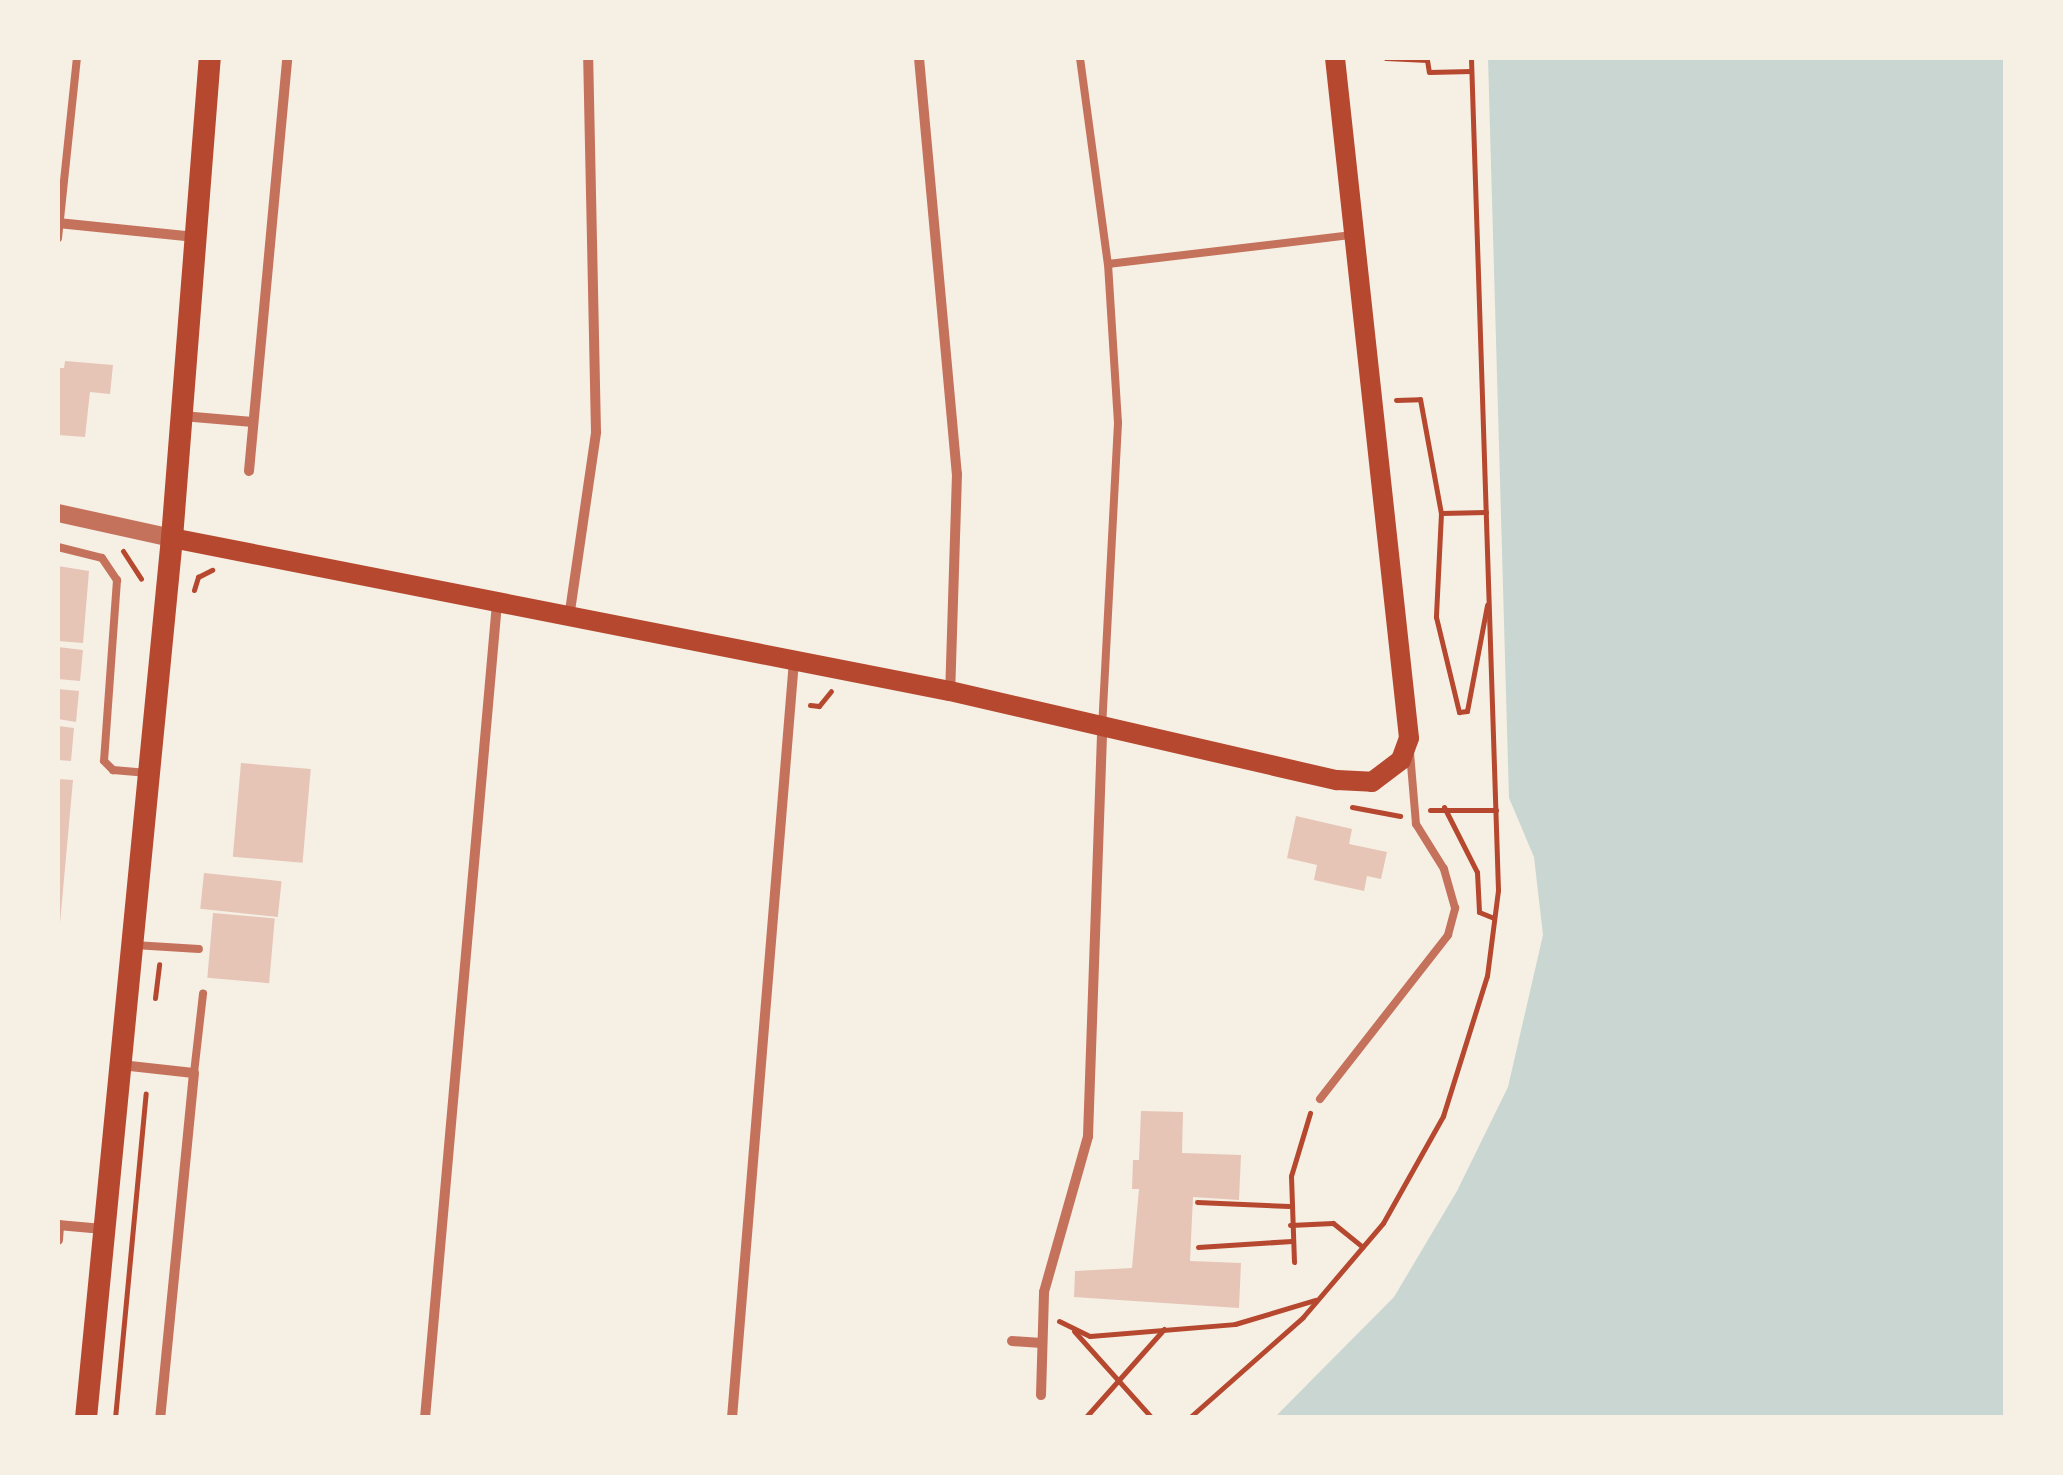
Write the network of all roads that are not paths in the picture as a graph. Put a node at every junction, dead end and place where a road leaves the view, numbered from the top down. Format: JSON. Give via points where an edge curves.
{"nodes":[{"id":1,"x":77,"y":58,"type":"edge"},
{"id":2,"x":210,"y":58,"type":"edge"},
{"id":3,"x":287,"y":58,"type":"edge"},
{"id":4,"x":588,"y":58,"type":"edge"},
{"id":5,"x":919,"y":58,"type":"edge"},
{"id":6,"x":1080,"y":58,"type":"edge"},
{"id":7,"x":1335,"y":58,"type":"edge"},
{"id":8,"x":58,"y":223,"type":"edge"},
{"id":9,"x":1353,"y":234,"type":"junction"},
{"id":10,"x":58,"y":238,"type":"edge"},
{"id":11,"x":196,"y":238,"type":"junction"},
{"id":12,"x":1108,"y":264,"type":"junction"},
{"id":13,"x":182,"y":416,"type":"junction"},
{"id":14,"x":253,"y":422,"type":"junction"},
{"id":15,"x":249,"y":471,"type":"dead end"},
{"id":16,"x":58,"y":513,"type":"edge"},
{"id":17,"x":172,"y":538,"type":"junction"},
{"id":18,"x":58,"y":547,"type":"edge"},
{"id":19,"x":497,"y":603,"type":"junction"},
{"id":20,"x":569,"y":618,"type":"junction"},
{"id":21,"x":794,"y":660,"type":"junction"},
{"id":22,"x":950,"y":691,"type":"junction"},
{"id":23,"x":1102,"y":727,"type":"junction"},
{"id":24,"x":1409,"y":738,"type":"junction"},
{"id":25,"x":149,"y":773,"type":"junction"},
{"id":26,"x":132,"y":945,"type":"junction"},
{"id":27,"x":200,"y":949,"type":"dead end"},
{"id":28,"x":202,"y":994,"type":"dead end"},
{"id":29,"x":120,"y":1065,"type":"junction"},
{"id":30,"x":194,"y":1072,"type":"junction"},
{"id":31,"x":1320,"y":1099,"type":"road end"},
{"id":32,"x":58,"y":1225,"type":"edge"},
{"id":33,"x":104,"y":1229,"type":"junction"},
{"id":34,"x":58,"y":1240,"type":"edge"},
{"id":35,"x":1012,"y":1340,"type":"dead end"},
{"id":36,"x":1038,"y":1343,"type":"junction"},
{"id":37,"x":1041,"y":1395,"type":"dead end"},
{"id":38,"x":86,"y":1418,"type":"edge"},
{"id":39,"x":160,"y":1418,"type":"edge"},
{"id":40,"x":424,"y":1418,"type":"edge"},
{"id":41,"x":732,"y":1418,"type":"edge"}],
"edges":[{"from":1,"to":8,"type":"lane"},
{"from":2,"to":11,"type":"main road"},
{"from":3,"to":14,"type":"street"},
{"from":4,"to":20,"type":"street","via":[[596,432]]},
{"from":5,"to":22,"type":"street","via":[[957,474]]},
{"from":6,"to":12,"type":"lane"},
{"from":7,"to":9,"type":"main road"},
{"from":8,"to":10,"type":"lane"},
{"from":8,"to":11,"type":"street"},
{"from":9,"to":12,"type":"lane"},
{"from":9,"to":24,"type":"main road"},
{"from":11,"to":13,"type":"main road"},
{"from":12,"to":23,"type":"lane","via":[[1118,423]]},
{"from":13,"to":14,"type":"street"},
{"from":13,"to":17,"type":"main road"},
{"from":14,"to":15,"type":"street"},
{"from":16,"to":17,"type":"street"},
{"from":17,"to":19,"type":"main road"},
{"from":17,"to":25,"type":"main road"},
{"from":18,"to":25,"type":"lane","via":[[102,558],[112,568],[119,592],[104,761],[113,770]]},
{"from":19,"to":20,"type":"main road"},
{"from":19,"to":40,"type":"street"},
{"from":20,"to":21,"type":"main road"},
{"from":21,"to":22,"type":"main road"},
{"from":21,"to":41,"type":"street"},
{"from":22,"to":23,"type":"main road"},
{"from":23,"to":24,"type":"main road","via":[[1337,780],[1372,782],[1386,775]]},
{"from":23,"to":36,"type":"street","via":[[1088,1136]]},
{"from":24,"to":31,"type":"lane","via":[[1414,814],[1452,890],[1448,936]]},
{"from":25,"to":26,"type":"main road"},
{"from":26,"to":27,"type":"lane"},
{"from":26,"to":29,"type":"main road"},
{"from":28,"to":30,"type":"lane"},
{"from":29,"to":30,"type":"street"},
{"from":29,"to":33,"type":"main road"},
{"from":30,"to":39,"type":"street"},
{"from":32,"to":33,"type":"street"},
{"from":32,"to":34,"type":"street"},
{"from":33,"to":38,"type":"main road"},
{"from":35,"to":36,"type":"street"},
{"from":36,"to":37,"type":"street"}]}
